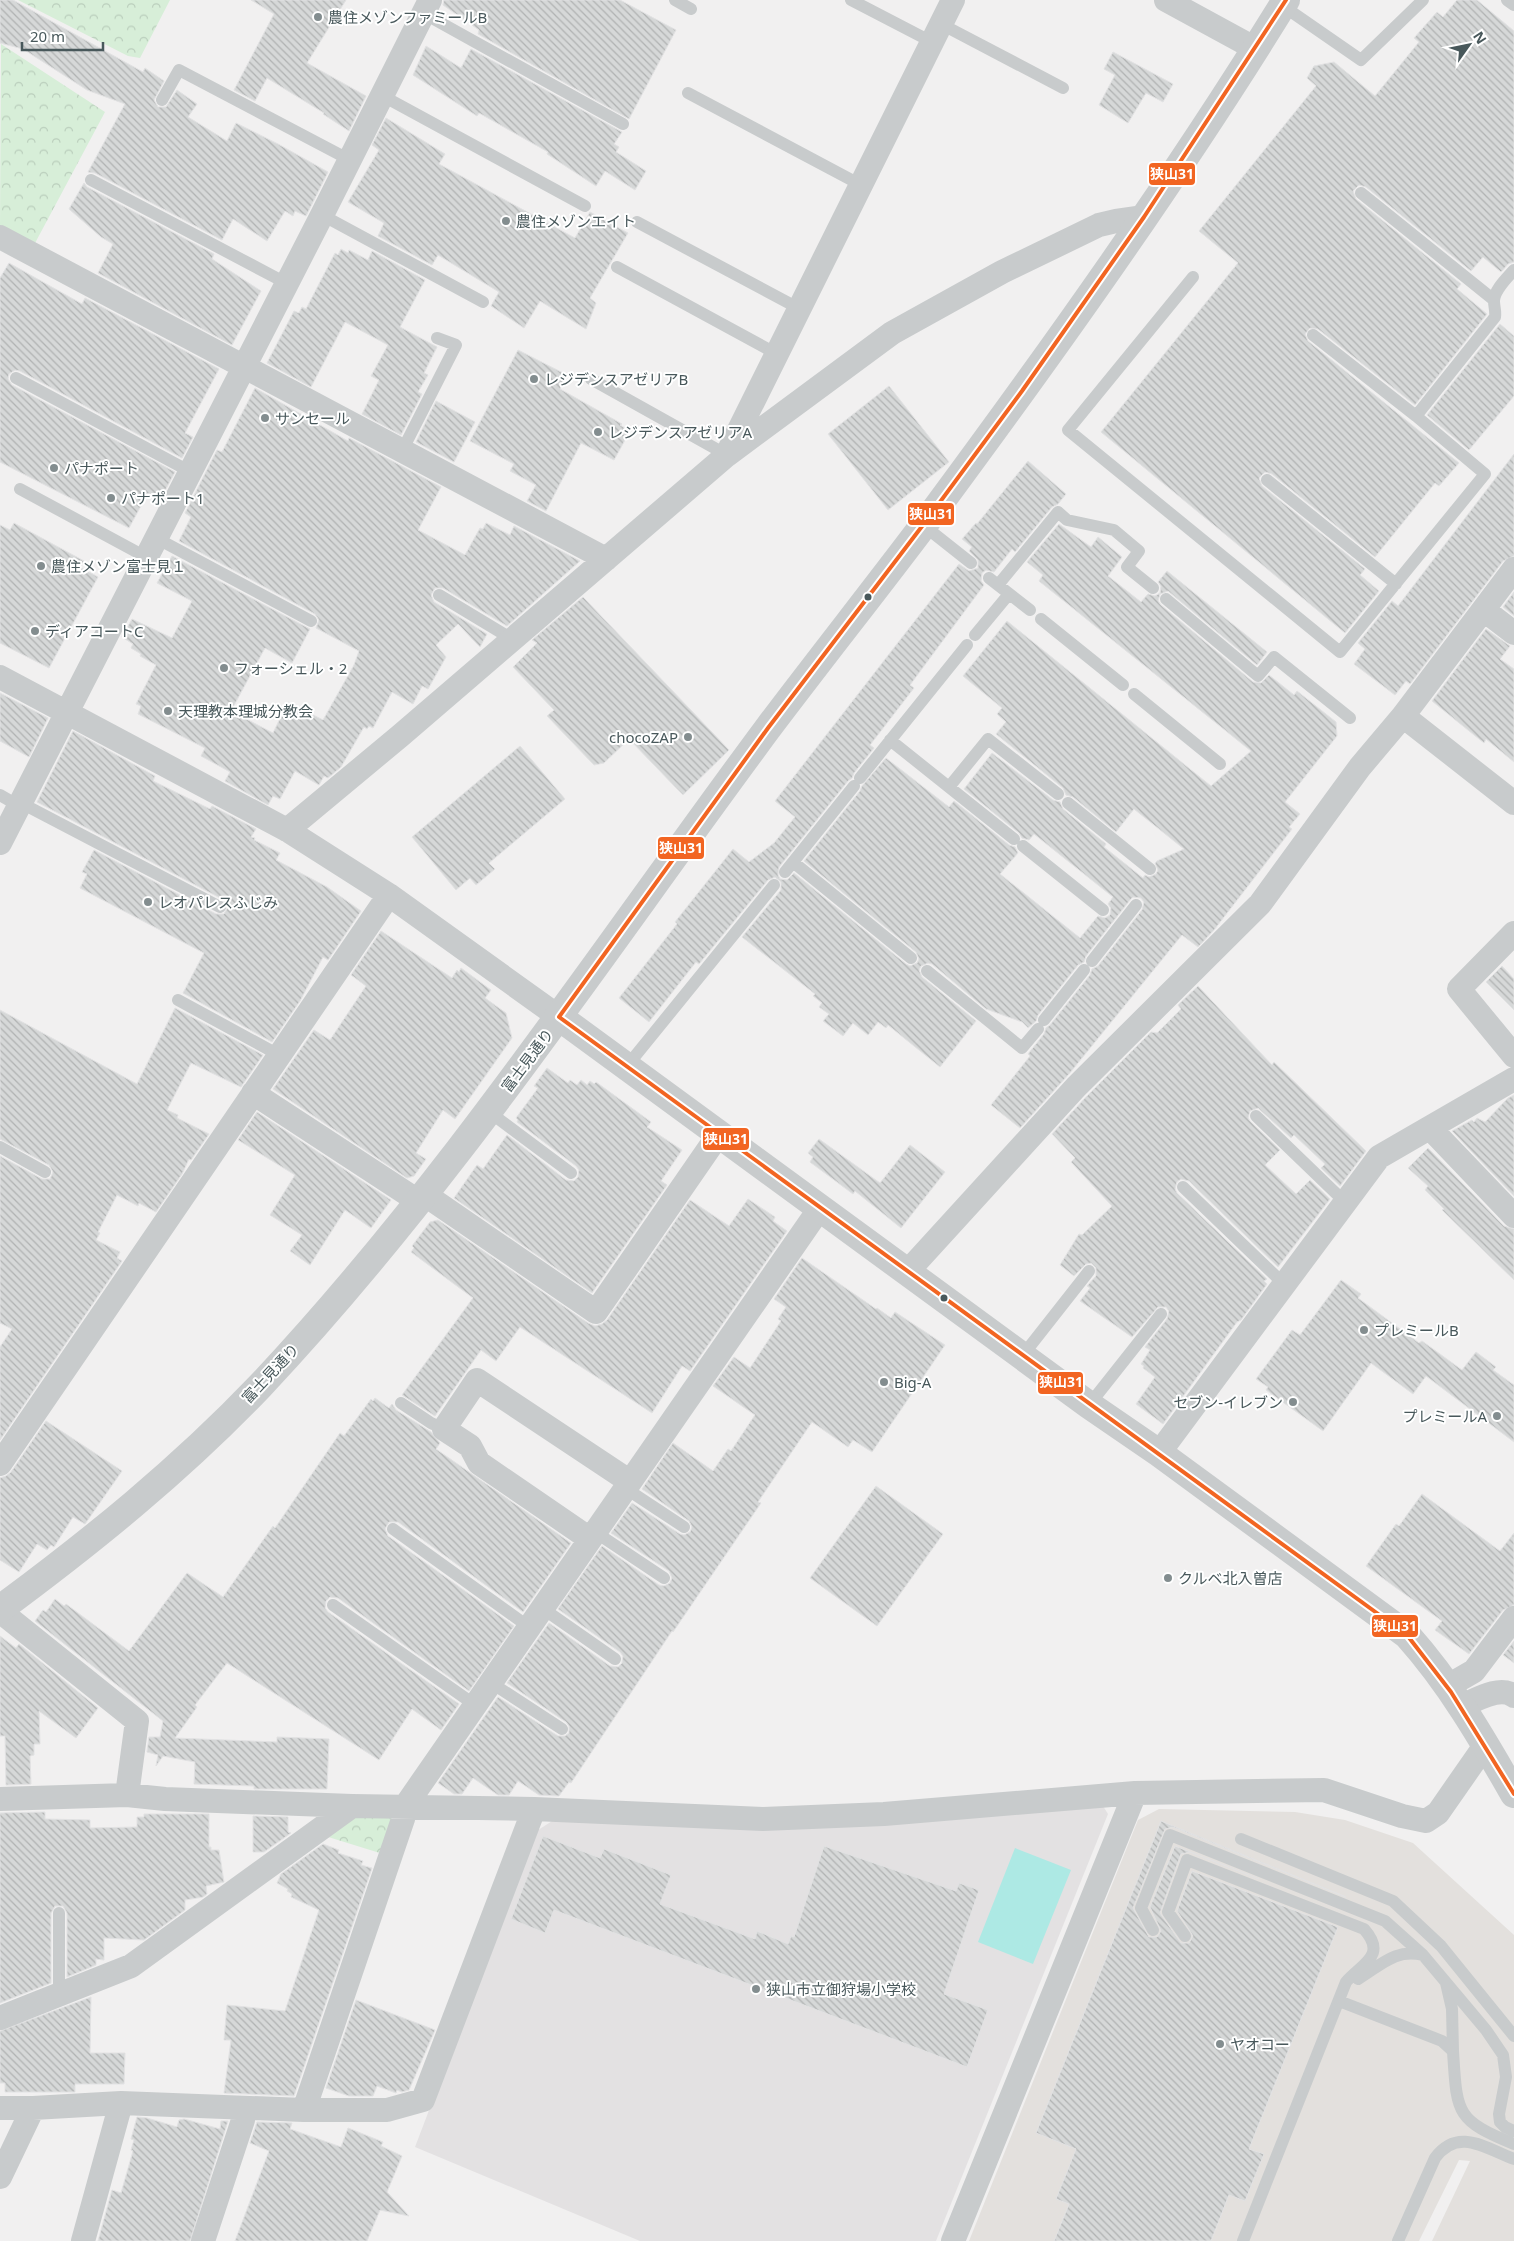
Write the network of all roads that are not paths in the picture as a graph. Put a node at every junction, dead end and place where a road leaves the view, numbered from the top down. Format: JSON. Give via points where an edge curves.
{"nodes":[{"id":1,"x":675,"y":0,"type":"edge"},
{"id":2,"x":851,"y":0,"type":"edge"},
{"id":3,"x":953,"y":0,"type":"edge"},
{"id":4,"x":1166,"y":0,"type":"edge"},
{"id":5,"x":1423,"y":0,"type":"edge"},
{"id":6,"x":1507,"y":0,"type":"edge"},
{"id":7,"x":1285,"y":3,"type":"edge"},
{"id":8,"x":1514,"y":5,"type":"edge"},
{"id":9,"x":427,"y":6,"type":"edge"},
{"id":10,"x":691,"y":8,"type":"dead end"},
{"id":11,"x":937,"y":33,"type":"junction"},
{"id":12,"x":1256,"y":49,"type":"junction"},
{"id":13,"x":1063,"y":88,"type":"dead end"},
{"id":14,"x":688,"y":92,"type":"dead end"},
{"id":15,"x":381,"y":94,"type":"junction"},
{"id":16,"x":162,"y":100,"type":"dead end"},
{"id":17,"x":623,"y":124,"type":"dead end"},
{"id":18,"x":350,"y":160,"type":"junction"},
{"id":19,"x":91,"y":180,"type":"dead end"},
{"id":20,"x":861,"y":185,"type":"junction"},
{"id":21,"x":1361,"y":193,"type":"dead end"},
{"id":22,"x":586,"y":206,"type":"dead end"},
{"id":23,"x":322,"y":215,"type":"junction"},
{"id":24,"x":1144,"y":218,"type":"junction"},
{"id":25,"x":637,"y":222,"type":"dead end"},
{"id":26,"x":0,"y":237,"type":"edge"},
{"id":27,"x":617,"y":267,"type":"dead end"},
{"id":28,"x":1514,"y":270,"type":"edge"},
{"id":29,"x":1193,"y":277,"type":"dead end"},
{"id":30,"x":286,"y":283,"type":"junction"},
{"id":31,"x":1494,"y":300,"type":"junction"},
{"id":32,"x":483,"y":302,"type":"dead end"},
{"id":33,"x":800,"y":309,"type":"junction"},
{"id":34,"x":1313,"y":335,"type":"dead end"},
{"id":35,"x":437,"y":338,"type":"dead end"},
{"id":36,"x":777,"y":354,"type":"junction"},
{"id":37,"x":244,"y":367,"type":"junction"},
{"id":38,"x":16,"y":378,"type":"dead end"},
{"id":39,"x":591,"y":379,"type":"dead end"},
{"id":40,"x":1416,"y":416,"type":"junction"},
{"id":41,"x":402,"y":451,"type":"junction"},
{"id":42,"x":727,"y":455,"type":"junction"},
{"id":43,"x":189,"y":471,"type":"junction"},
{"id":44,"x":1267,"y":480,"type":"dead end"},
{"id":45,"x":20,"y":489,"type":"dead end"},
{"id":46,"x":923,"y":525,"type":"junction"},
{"id":47,"x":151,"y":547,"type":"junction"},
{"id":48,"x":606,"y":559,"type":"junction"},
{"id":49,"x":970,"y":563,"type":"dead end"},
{"id":50,"x":1514,"y":569,"type":"edge"},
{"id":51,"x":1396,"y":584,"type":"junction"},
{"id":52,"x":1153,"y":588,"type":"dead end"},
{"id":53,"x":1009,"y":594,"type":"junction"},
{"id":54,"x":439,"y":595,"type":"dead end"},
{"id":55,"x":1166,"y":599,"type":"dead end"},
{"id":56,"x":1030,"y":610,"type":"dead end"},
{"id":57,"x":1484,"y":610,"type":"junction"},
{"id":58,"x":1041,"y":619,"type":"dead end"},
{"id":59,"x":311,"y":621,"type":"dead end"},
{"id":60,"x":1514,"y":633,"type":"edge"},
{"id":61,"x":512,"y":639,"type":"junction"},
{"id":62,"x":0,"y":677,"type":"edge"},
{"id":63,"x":1123,"y":685,"type":"dead end"},
{"id":64,"x":1134,"y":694,"type":"dead end"},
{"id":65,"x":68,"y":712,"type":"junction"},
{"id":66,"x":1404,"y":716,"type":"junction"},
{"id":67,"x":1350,"y":718,"type":"dead end"},
{"id":68,"x":890,"y":740,"type":"junction"},
{"id":69,"x":1220,"y":764,"type":"dead end"},
{"id":70,"x":949,"y":787,"type":"junction"},
{"id":71,"x":13,"y":801,"type":"edge"},
{"id":72,"x":1514,"y":803,"type":"edge"},
{"id":73,"x":287,"y":830,"type":"junction"},
{"id":74,"x":0,"y":843,"type":"edge"},
{"id":75,"x":1150,"y":869,"type":"dead end"},
{"id":76,"x":774,"y":885,"type":"dead end"},
{"id":77,"x":389,"y":895,"type":"junction"},
{"id":78,"x":1136,"y":905,"type":"dead end"},
{"id":79,"x":220,"y":907,"type":"dead end"},
{"id":80,"x":1103,"y":910,"type":"dead end"},
{"id":81,"x":1514,"y":933,"type":"edge"},
{"id":82,"x":911,"y":958,"type":"dead end"},
{"id":83,"x":928,"y":971,"type":"dead end"},
{"id":84,"x":178,"y":1000,"type":"dead end"},
{"id":85,"x":559,"y":1017,"type":"junction"},
{"id":86,"x":279,"y":1055,"type":"junction"},
{"id":87,"x":1514,"y":1056,"type":"edge"},
{"id":88,"x":628,"y":1066,"type":"junction"},
{"id":89,"x":1514,"y":1080,"type":"edge"},
{"id":90,"x":253,"y":1093,"type":"junction"},
{"id":91,"x":488,"y":1111,"type":"junction"},
{"id":92,"x":1256,"y":1116,"type":"dead end"},
{"id":93,"x":1430,"y":1128,"type":"junction"},
{"id":94,"x":719,"y":1134,"type":"junction"},
{"id":95,"x":0,"y":1147,"type":"edge"},
{"id":96,"x":45,"y":1172,"type":"dead end"},
{"id":97,"x":571,"y":1173,"type":"dead end"},
{"id":98,"x":1183,"y":1187,"type":"dead end"},
{"id":99,"x":421,"y":1198,"type":"junction"},
{"id":100,"x":1346,"y":1203,"type":"junction"},
{"id":101,"x":820,"y":1208,"type":"junction"},
{"id":102,"x":1514,"y":1216,"type":"edge"},
{"id":103,"x":908,"y":1271,"type":"junction"},
{"id":104,"x":1089,"y":1271,"type":"dead end"},
{"id":105,"x":1284,"y":1286,"type":"junction"},
{"id":106,"x":1160,"y":1314,"type":"dead end"},
{"id":107,"x":1023,"y":1355,"type":"junction"},
{"id":108,"x":401,"y":1403,"type":"dead end"},
{"id":109,"x":1089,"y":1405,"type":"junction"},
{"id":110,"x":444,"y":1429,"type":"junction"},
{"id":111,"x":1159,"y":1453,"type":"junction"},
{"id":112,"x":0,"y":1464,"type":"edge"},
{"id":113,"x":627,"y":1485,"type":"junction"},
{"id":114,"x":684,"y":1527,"type":"dead end"},
{"id":115,"x":393,"y":1529,"type":"dead end"},
{"id":116,"x":593,"y":1536,"type":"junction"},
{"id":117,"x":664,"y":1578,"type":"dead end"},
{"id":118,"x":332,"y":1605,"type":"dead end"},
{"id":119,"x":0,"y":1610,"type":"edge"},
{"id":120,"x":536,"y":1617,"type":"junction"},
{"id":121,"x":1514,"y":1618,"type":"edge"},
{"id":122,"x":616,"y":1659,"type":"dead end"},
{"id":123,"x":490,"y":1682,"type":"junction"},
{"id":124,"x":1455,"y":1696,"type":"junction"},
{"id":125,"x":1514,"y":1696,"type":"edge"},
{"id":126,"x":475,"y":1705,"type":"junction"},
{"id":127,"x":562,"y":1729,"type":"dead end"},
{"id":128,"x":1486,"y":1744,"type":"junction"},
{"id":129,"x":1134,"y":1793,"type":"junction"},
{"id":130,"x":1514,"y":1794,"type":"edge"},
{"id":131,"x":126,"y":1795,"type":"junction"},
{"id":132,"x":0,"y":1798,"type":"edge"},
{"id":133,"x":352,"y":1806,"type":"junction"},
{"id":134,"x":406,"y":1806,"type":"junction"},
{"id":135,"x":534,"y":1809,"type":"junction"},
{"id":136,"x":1241,"y":1839,"type":"dead end"},
{"id":137,"x":58,"y":1913,"type":"dead end"},
{"id":138,"x":1153,"y":1930,"type":"dead end"},
{"id":139,"x":1185,"y":1936,"type":"dead end"},
{"id":140,"x":1423,"y":1955,"type":"junction"},
{"id":141,"x":1445,"y":1980,"type":"junction"},
{"id":142,"x":1344,"y":1988,"type":"junction"},
{"id":143,"x":59,"y":1995,"type":"junction"},
{"id":144,"x":1339,"y":2001,"type":"junction"},
{"id":145,"x":0,"y":2018,"type":"edge"},
{"id":146,"x":1514,"y":2036,"type":"edge"},
{"id":147,"x":1453,"y":2051,"type":"junction"},
{"id":148,"x":122,"y":2104,"type":"junction"},
{"id":149,"x":0,"y":2108,"type":"edge"},
{"id":150,"x":33,"y":2108,"type":"junction"},
{"id":151,"x":244,"y":2109,"type":"junction"},
{"id":152,"x":304,"y":2110,"type":"junction"},
{"id":153,"x":1513,"y":2128,"type":"edge"},
{"id":154,"x":1514,"y":2144,"type":"edge"},
{"id":155,"x":1514,"y":2160,"type":"edge"},
{"id":156,"x":0,"y":2177,"type":"edge"},
{"id":157,"x":83,"y":2241,"type":"edge"},
{"id":158,"x":203,"y":2241,"type":"edge"},
{"id":159,"x":953,"y":2241,"type":"edge"},
{"id":160,"x":1243,"y":2241,"type":"edge"},
{"id":161,"x":1398,"y":2241,"type":"edge"}],
"edges":[{"from":1,"to":10,"type":"lane"},
{"from":2,"to":11,"type":"lane"},
{"from":3,"to":11,"type":"street"},
{"from":4,"to":12,"type":"street"},
{"from":5,"to":7,"type":"lane","via":[[1362,60]]},
{"from":6,"to":8,"type":"lane"},
{"from":7,"to":12,"type":"street","name":"富士見通り"},
{"from":9,"to":15,"type":"street"},
{"from":9,"to":17,"type":"lane"},
{"from":11,"to":13,"type":"lane"},
{"from":11,"to":20,"type":"street"},
{"from":12,"to":24,"type":"street","name":"富士見通り"},
{"from":14,"to":20,"type":"lane"},
{"from":15,"to":18,"type":"street"},
{"from":15,"to":22,"type":"lane"},
{"from":16,"to":18,"type":"lane","via":[[179,70]]},
{"from":18,"to":23,"type":"street"},
{"from":19,"to":30,"type":"lane"},
{"from":20,"to":33,"type":"street"},
{"from":21,"to":31,"type":"lane"},
{"from":23,"to":30,"type":"street"},
{"from":23,"to":32,"type":"lane"},
{"from":24,"to":42,"type":"street","via":[[1116,220],[1099,226],[1002,272],[892,333]]},
{"from":24,"to":46,"type":"street","name":"富士見通り"},
{"from":25,"to":33,"type":"lane"},
{"from":26,"to":37,"type":"street"},
{"from":27,"to":36,"type":"lane"},
{"from":28,"to":31,"type":"lane"},
{"from":29,"to":51,"type":"lane","via":[[1068,430],[1340,652]]},
{"from":30,"to":37,"type":"street"},
{"from":31,"to":40,"type":"lane","via":[[1495,317]]},
{"from":33,"to":36,"type":"street"},
{"from":34,"to":40,"type":"lane"},
{"from":35,"to":41,"type":"lane","via":[[456,344]]},
{"from":36,"to":42,"type":"street"},
{"from":37,"to":41,"type":"street"},
{"from":37,"to":43,"type":"street"},
{"from":38,"to":43,"type":"lane"},
{"from":39,"to":42,"type":"lane"},
{"from":40,"to":51,"type":"lane","via":[[1485,474]]},
{"from":41,"to":48,"type":"street"},
{"from":42,"to":48,"type":"street"},
{"from":43,"to":47,"type":"street"},
{"from":44,"to":51,"type":"lane"},
{"from":45,"to":47,"type":"lane"},
{"from":46,"to":49,"type":"lane"},
{"from":46,"to":85,"type":"street","name":"富士見通り","via":[[768,728]]},
{"from":47,"to":59,"type":"lane"},
{"from":47,"to":65,"type":"street"},
{"from":48,"to":61,"type":"street"},
{"from":50,"to":57,"type":"street"},
{"from":52,"to":53,"type":"lane","via":[[1126,567],[1139,551],[1114,530],[1067,520],[1058,512],[994,582]]},
{"from":53,"to":56,"type":"lane"},
{"from":53,"to":68,"type":"lane"},
{"from":54,"to":61,"type":"lane"},
{"from":55,"to":67,"type":"lane","via":[[1258,676],[1274,657]]},
{"from":57,"to":60,"type":"street"},
{"from":57,"to":66,"type":"street"},
{"from":58,"to":63,"type":"lane"},
{"from":61,"to":73,"type":"street"},
{"from":62,"to":65,"type":"street"},
{"from":64,"to":69,"type":"lane"},
{"from":65,"to":71,"type":"street"},
{"from":65,"to":73,"type":"street"},
{"from":66,"to":72,"type":"street"},
{"from":66,"to":103,"type":"street","via":[[1360,767],[1260,904],[1076,1087]]},
{"from":68,"to":70,"type":"lane"},
{"from":68,"to":82,"type":"lane","via":[[789,867]]},
{"from":70,"to":75,"type":"lane","via":[[988,738]]},
{"from":70,"to":80,"type":"lane"},
{"from":71,"to":74,"type":"street"},
{"from":71,"to":79,"type":"lane"},
{"from":73,"to":77,"type":"street"},
{"from":76,"to":88,"type":"lane"},
{"from":77,"to":85,"type":"street"},
{"from":77,"to":86,"type":"street"},
{"from":78,"to":83,"type":"lane","via":[[1117,921],[1088,965],[1022,1048]]},
{"from":81,"to":87,"type":"street","via":[[1459,989]]},
{"from":84,"to":86,"type":"lane"},
{"from":85,"to":88,"type":"street"},
{"from":85,"to":91,"type":"street","name":"富士見通り"},
{"from":86,"to":90,"type":"street"},
{"from":88,"to":94,"type":"street"},
{"from":89,"to":93,"type":"street"},
{"from":90,"to":99,"type":"street"},
{"from":90,"to":112,"type":"street"},
{"from":91,"to":97,"type":"lane"},
{"from":91,"to":99,"type":"street","name":"富士見通り"},
{"from":92,"to":100,"type":"lane"},
{"from":93,"to":100,"type":"street","via":[[1379,1157]]},
{"from":93,"to":102,"type":"street"},
{"from":94,"to":99,"type":"street","via":[[596,1312]]},
{"from":94,"to":101,"type":"street"},
{"from":95,"to":96,"type":"lane"},
{"from":98,"to":105,"type":"lane"},
{"from":99,"to":119,"type":"street","name":"富士見通り","via":[[314,1326],[201,1444],[104,1531]]},
{"from":100,"to":105,"type":"street"},
{"from":101,"to":103,"type":"street"},
{"from":101,"to":113,"type":"street"},
{"from":103,"to":107,"type":"street"},
{"from":104,"to":107,"type":"lane"},
{"from":105,"to":111,"type":"street"},
{"from":106,"to":109,"type":"lane"},
{"from":107,"to":109,"type":"street"},
{"from":108,"to":110,"type":"lane"},
{"from":109,"to":111,"type":"street"},
{"from":110,"to":113,"type":"street","via":[[477,1380]]},
{"from":110,"to":116,"type":"street","via":[[470,1446],[479,1463]]},
{"from":111,"to":124,"type":"street","via":[[1406,1635]]},
{"from":113,"to":114,"type":"lane"},
{"from":113,"to":116,"type":"street"},
{"from":115,"to":120,"type":"lane"},
{"from":116,"to":117,"type":"lane"},
{"from":116,"to":120,"type":"street"},
{"from":118,"to":126,"type":"lane"},
{"from":119,"to":131,"type":"street","via":[[136,1721]]},
{"from":120,"to":122,"type":"lane"},
{"from":120,"to":123,"type":"street"},
{"from":121,"to":124,"type":"street"},
{"from":123,"to":126,"type":"street"},
{"from":123,"to":127,"type":"lane"},
{"from":124,"to":125,"type":"street","via":[[1496,1692],[1509,1692]]},
{"from":124,"to":128,"type":"street"},
{"from":126,"to":134,"type":"street"},
{"from":128,"to":129,"type":"street","via":[[1438,1813],[1426,1821],[1324,1790]]},
{"from":128,"to":130,"type":"street"},
{"from":129,"to":135,"type":"street","via":[[884,1814],[763,1819]]},
{"from":129,"to":159,"type":"street"},
{"from":131,"to":132,"type":"street"},
{"from":131,"to":133,"type":"street"},
{"from":133,"to":134,"type":"street"},
{"from":133,"to":143,"type":"street","via":[[131,1966]]},
{"from":134,"to":135,"type":"street"},
{"from":134,"to":152,"type":"street"},
{"from":135,"to":152,"type":"street","via":[[423,2100],[387,2110]]},
{"from":136,"to":146,"type":"lane","via":[[1393,1901],[1441,1946]]},
{"from":137,"to":143,"type":"lane"},
{"from":138,"to":140,"type":"lane","via":[[1141,1908],[1170,1834],[1385,1921]]},
{"from":139,"to":142,"type":"lane","via":[[1168,1912],[1188,1860],[1364,1929],[1371,1938],[1371,1958],[1352,1974]]},
{"from":140,"to":141,"type":"lane"},
{"from":140,"to":142,"type":"lane","via":[[1410,1951],[1398,1954]]},
{"from":141,"to":147,"type":"lane","via":[[1452,2009]]},
{"from":141,"to":153,"type":"lane","via":[[1503,2055],[1506,2077],[1500,2122]]},
{"from":142,"to":144,"type":"lane"},
{"from":143,"to":145,"type":"street"},
{"from":144,"to":147,"type":"lane","via":[[1442,2041]]},
{"from":144,"to":160,"type":"lane"},
{"from":147,"to":154,"type":"lane","via":[[1459,2107],[1469,2122]]},
{"from":148,"to":150,"type":"street"},
{"from":148,"to":151,"type":"street"},
{"from":148,"to":157,"type":"street"},
{"from":149,"to":150,"type":"street"},
{"from":150,"to":156,"type":"street"},
{"from":151,"to":152,"type":"street"},
{"from":151,"to":158,"type":"street"},
{"from":155,"to":161,"type":"lane","via":[[1466,2141],[1443,2147]]}]}
